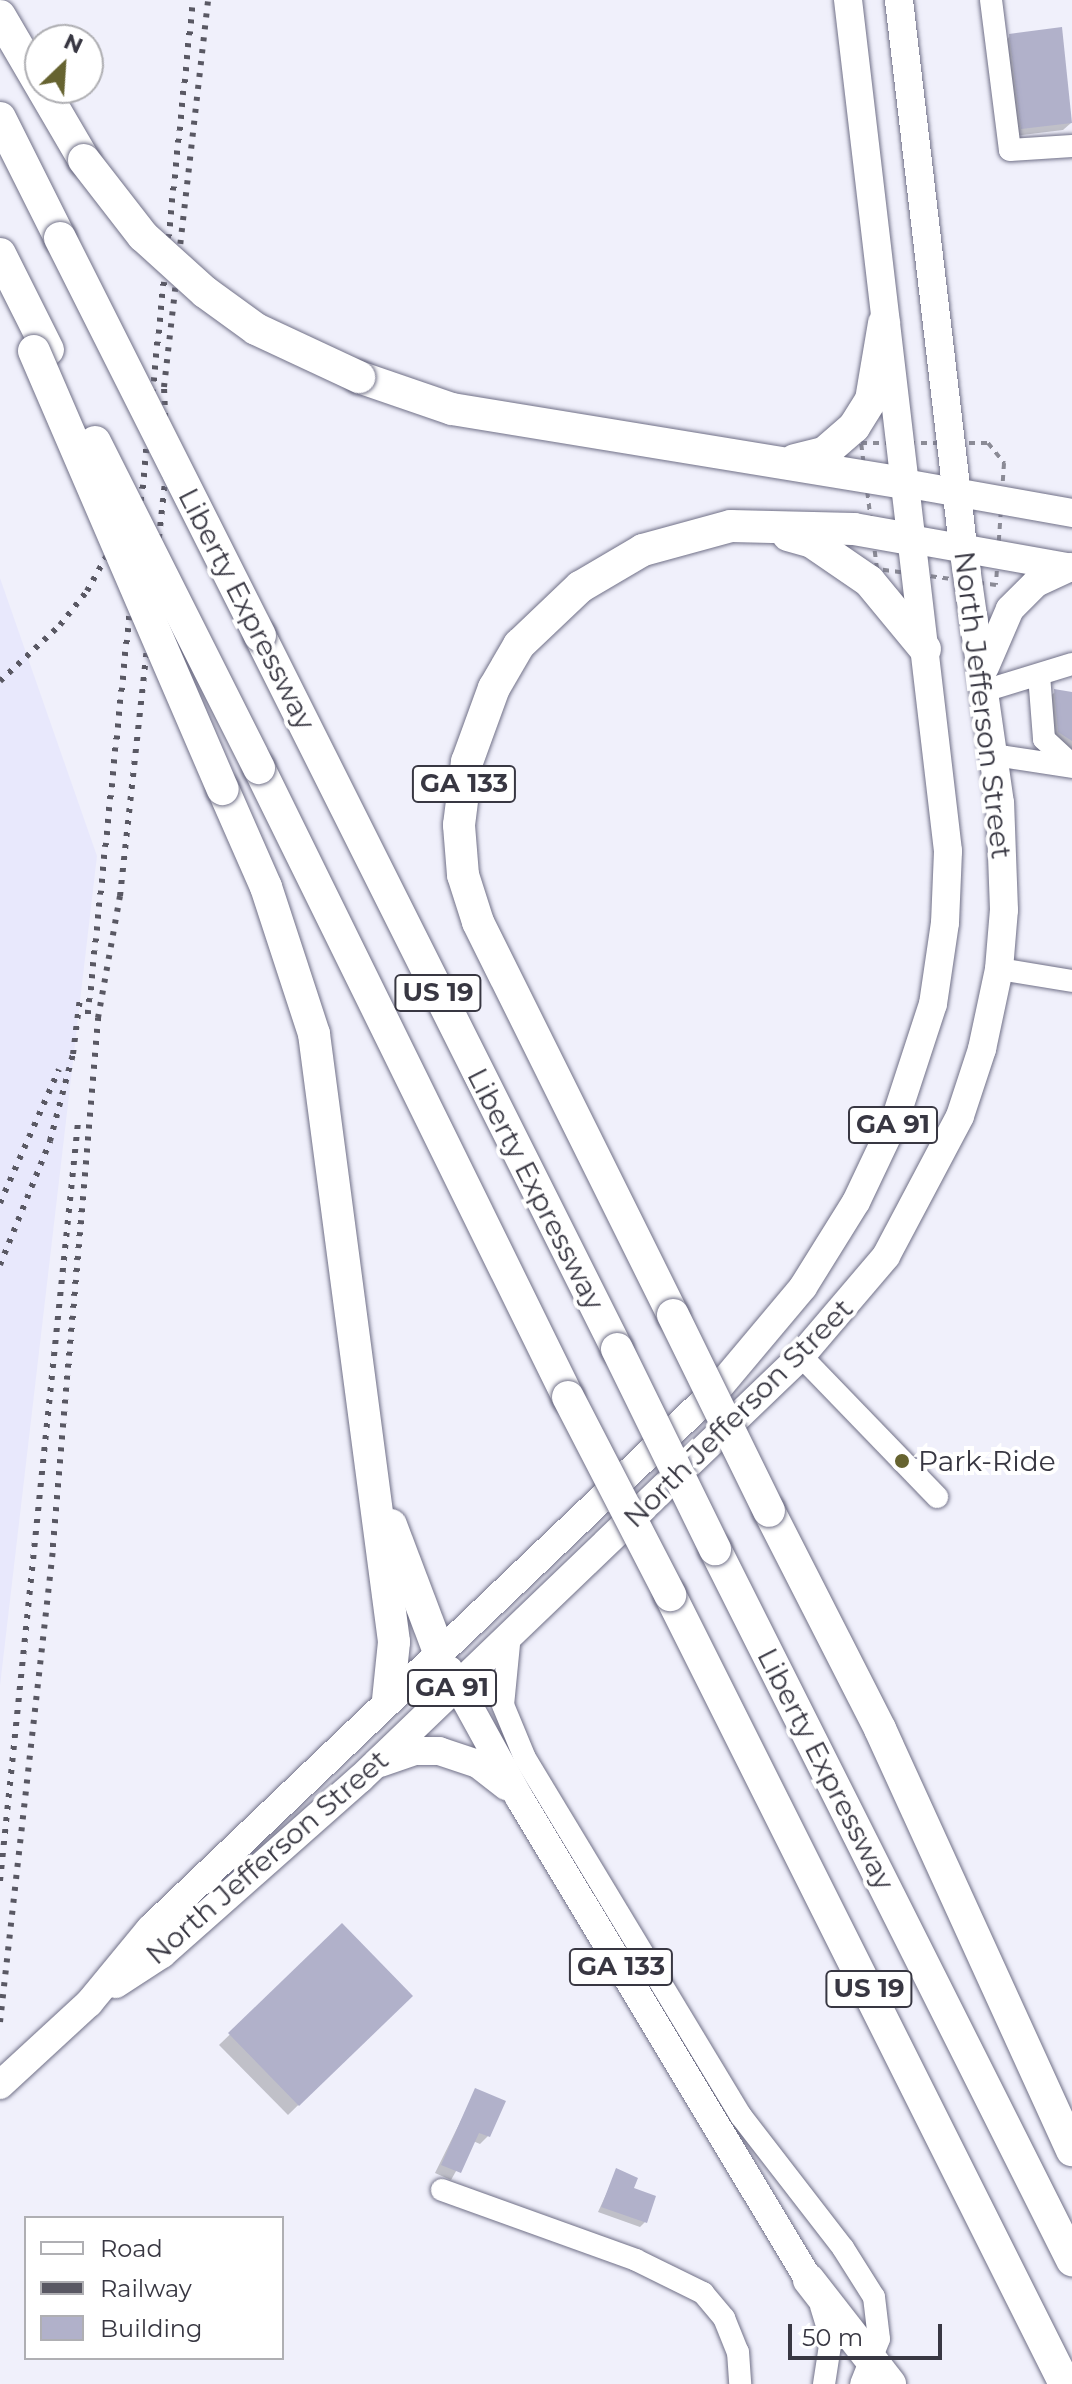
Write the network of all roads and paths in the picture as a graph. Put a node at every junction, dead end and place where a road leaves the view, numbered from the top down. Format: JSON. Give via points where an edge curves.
{"nodes":[{"id":1,"x":848,"y":0,"type":"edge"},
{"id":2,"x":899,"y":0,"type":"edge"},
{"id":3,"x":991,"y":0,"type":"edge"},
{"id":4,"x":0,"y":16,"type":"edge"},
{"id":5,"x":0,"y":118,"type":"edge"},
{"id":6,"x":1072,"y":146,"type":"edge"},
{"id":7,"x":0,"y":254,"type":"edge"},
{"id":8,"x":884,"y":323,"type":"junction"},
{"id":9,"x":41,"y":350,"type":"junction"},
{"id":10,"x":784,"y":462,"type":"junction"},
{"id":11,"x":904,"y":483,"type":"junction"},
{"id":12,"x":957,"y":493,"type":"junction"},
{"id":13,"x":1072,"y":513,"type":"edge"},
{"id":14,"x":758,"y":526,"type":"junction"},
{"id":15,"x":910,"y":539,"type":"junction"},
{"id":16,"x":963,"y":546,"type":"junction"},
{"id":17,"x":1071,"y":568,"type":"edge"},
{"id":18,"x":925,"y":649,"type":"junction"},
{"id":19,"x":1072,"y":664,"type":"edge"},
{"id":20,"x":1039,"y":675,"type":"junction"},
{"id":21,"x":984,"y":686,"type":"junction"},
{"id":22,"x":994,"y":755,"type":"junction"},
{"id":23,"x":1072,"y":766,"type":"edge"},
{"id":24,"x":999,"y":969,"type":"junction"},
{"id":25,"x":1072,"y":981,"type":"edge"},
{"id":26,"x":801,"y":1356,"type":"junction"},
{"id":27,"x":373,"y":1477,"type":"junction"},
{"id":28,"x":937,"y":1497,"type":"dead end"},
{"id":29,"x":510,"y":1634,"type":"junction"},
{"id":30,"x":439,"y":1652,"type":"junction"},
{"id":31,"x":456,"y":1685,"type":"junction"},
{"id":32,"x":388,"y":1700,"type":"junction"},
{"id":33,"x":360,"y":1779,"type":"junction"},
{"id":34,"x":520,"y":1799,"type":"junction"},
{"id":35,"x":89,"y":2003,"type":"junction"},
{"id":36,"x":0,"y":2085,"type":"edge"},
{"id":37,"x":1072,"y":2150,"type":"edge"},
{"id":38,"x":442,"y":2190,"type":"dead end"},
{"id":39,"x":1072,"y":2260,"type":"edge"},
{"id":40,"x":809,"y":2280,"type":"junction"},
{"id":41,"x":874,"y":2378,"type":"edge"},
{"id":42,"x":740,"y":2384,"type":"edge"},
{"id":43,"x":824,"y":2384,"type":"edge"},
{"id":44,"x":1065,"y":2384,"type":"edge"}],
"edges":[{"from":1,"to":8,"type":"main road"},
{"from":2,"to":12,"type":"main road","name":"North Jefferson Street"},
{"from":3,"to":6,"type":"street","via":[[1010,150]]},
{"from":4,"to":10,"type":"highway","bridge":true,"via":[[84,160],[143,236],[256,329],[359,377],[452,409]]},
{"from":5,"to":39,"type":"highway","name":"Liberty Expressway","number":"US 19","bridge":true},
{"from":7,"to":9,"type":"highway","via":[[24,300]]},
{"from":8,"to":10,"type":"highway","via":[[871,400],[854,427],[824,453]]},
{"from":8,"to":11,"type":"main road"},
{"from":9,"to":27,"type":"highway","bridge":true,"via":[[266,887],[314,1034]]},
{"from":9,"to":44,"type":"highway","name":"Liberty Expressway","number":"US 19","bridge":true,"via":[[259,768],[568,1397]]},
{"from":10,"to":11,"type":"highway"},
{"from":11,"to":12,"type":"main road"},
{"from":11,"to":15,"type":"main road","number":"GA 91"},
{"from":12,"to":13,"type":"main road"},
{"from":12,"to":16,"type":"main road","name":"North Jefferson Street"},
{"from":14,"to":15,"type":"highway","number":"GA 133","via":[[854,529]]},
{"from":14,"to":18,"type":"highway","via":[[812,542],[839,557],[886,599]]},
{"from":14,"to":37,"type":"highway","number":"GA 133","bridge":true,"via":[[731,526],[643,550],[580,587],[519,645],[494,688],[467,762],[459,825],[463,875],[478,922],[886,1743]]},
{"from":15,"to":16,"type":"main road","number":"GA 133"},
{"from":15,"to":18,"type":"main road","number":"GA 91"},
{"from":16,"to":17,"type":"main road"},
{"from":16,"to":21,"type":"main road","name":"North Jefferson Street"},
{"from":17,"to":21,"type":"main road","via":[[1036,583],[1010,609],[988,650]]},
{"from":18,"to":30,"type":"main road","name":"North Jefferson Street","number":"GA 91","via":[[946,815],[945,923],[923,1043],[876,1162],[830,1245],[773,1327],[720,1386]]},
{"from":19,"to":20,"type":"street"},
{"from":20,"to":21,"type":"street"},
{"from":20,"to":23,"type":"street","via":[[1044,739]]},
{"from":21,"to":22,"type":"main road","name":"North Jefferson Street","number":"GA 91"},
{"from":22,"to":23,"type":"street"},
{"from":22,"to":24,"type":"main road","name":"North Jefferson Street","number":"GA 91","via":[[1004,881]]},
{"from":24,"to":25,"type":"street"},
{"from":24,"to":26,"type":"main road","name":"North Jefferson Street","number":"GA 91","via":[[971,1083],[935,1171],[886,1256]]},
{"from":26,"to":28,"type":"street"},
{"from":26,"to":29,"type":"main road","name":"North Jefferson Street","number":"GA 91"},
{"from":27,"to":30,"type":"highway"},
{"from":27,"to":32,"type":"highway","via":[[396,1658]]},
{"from":29,"to":31,"type":"main road","name":"North Jefferson Street","number":"GA 91"},
{"from":29,"to":41,"type":"street","via":[[503,1705],[525,1758],[741,2116],[868,2284],[880,2326]]},
{"from":30,"to":31,"type":"main road","number":"GA 133"},
{"from":30,"to":32,"type":"main road","name":"North Jefferson Street","number":"GA 91"},
{"from":31,"to":33,"type":"main road","name":"North Jefferson Street","number":"GA 91"},
{"from":31,"to":34,"type":"main road","number":"GA 133"},
{"from":32,"to":35,"type":"main road","name":"North Jefferson Street","number":"GA 91","via":[[150,1929]]},
{"from":33,"to":34,"type":"main road","via":[[399,1754],[439,1751],[478,1764]]},
{"from":33,"to":35,"type":"main road","name":"North Jefferson Street","number":"GA 91","via":[[162,1954]]},
{"from":34,"to":40,"type":"main road","number":"GA 133"},
{"from":35,"to":36,"type":"main road","name":"North Jefferson Street","number":"GA 91"},
{"from":38,"to":42,"type":"street","via":[[636,2260],[703,2293],[734,2340]]},
{"from":40,"to":41,"type":"highway","number":"GA 133"},
{"from":40,"to":43,"type":"street","via":[[831,2339]]}]}
